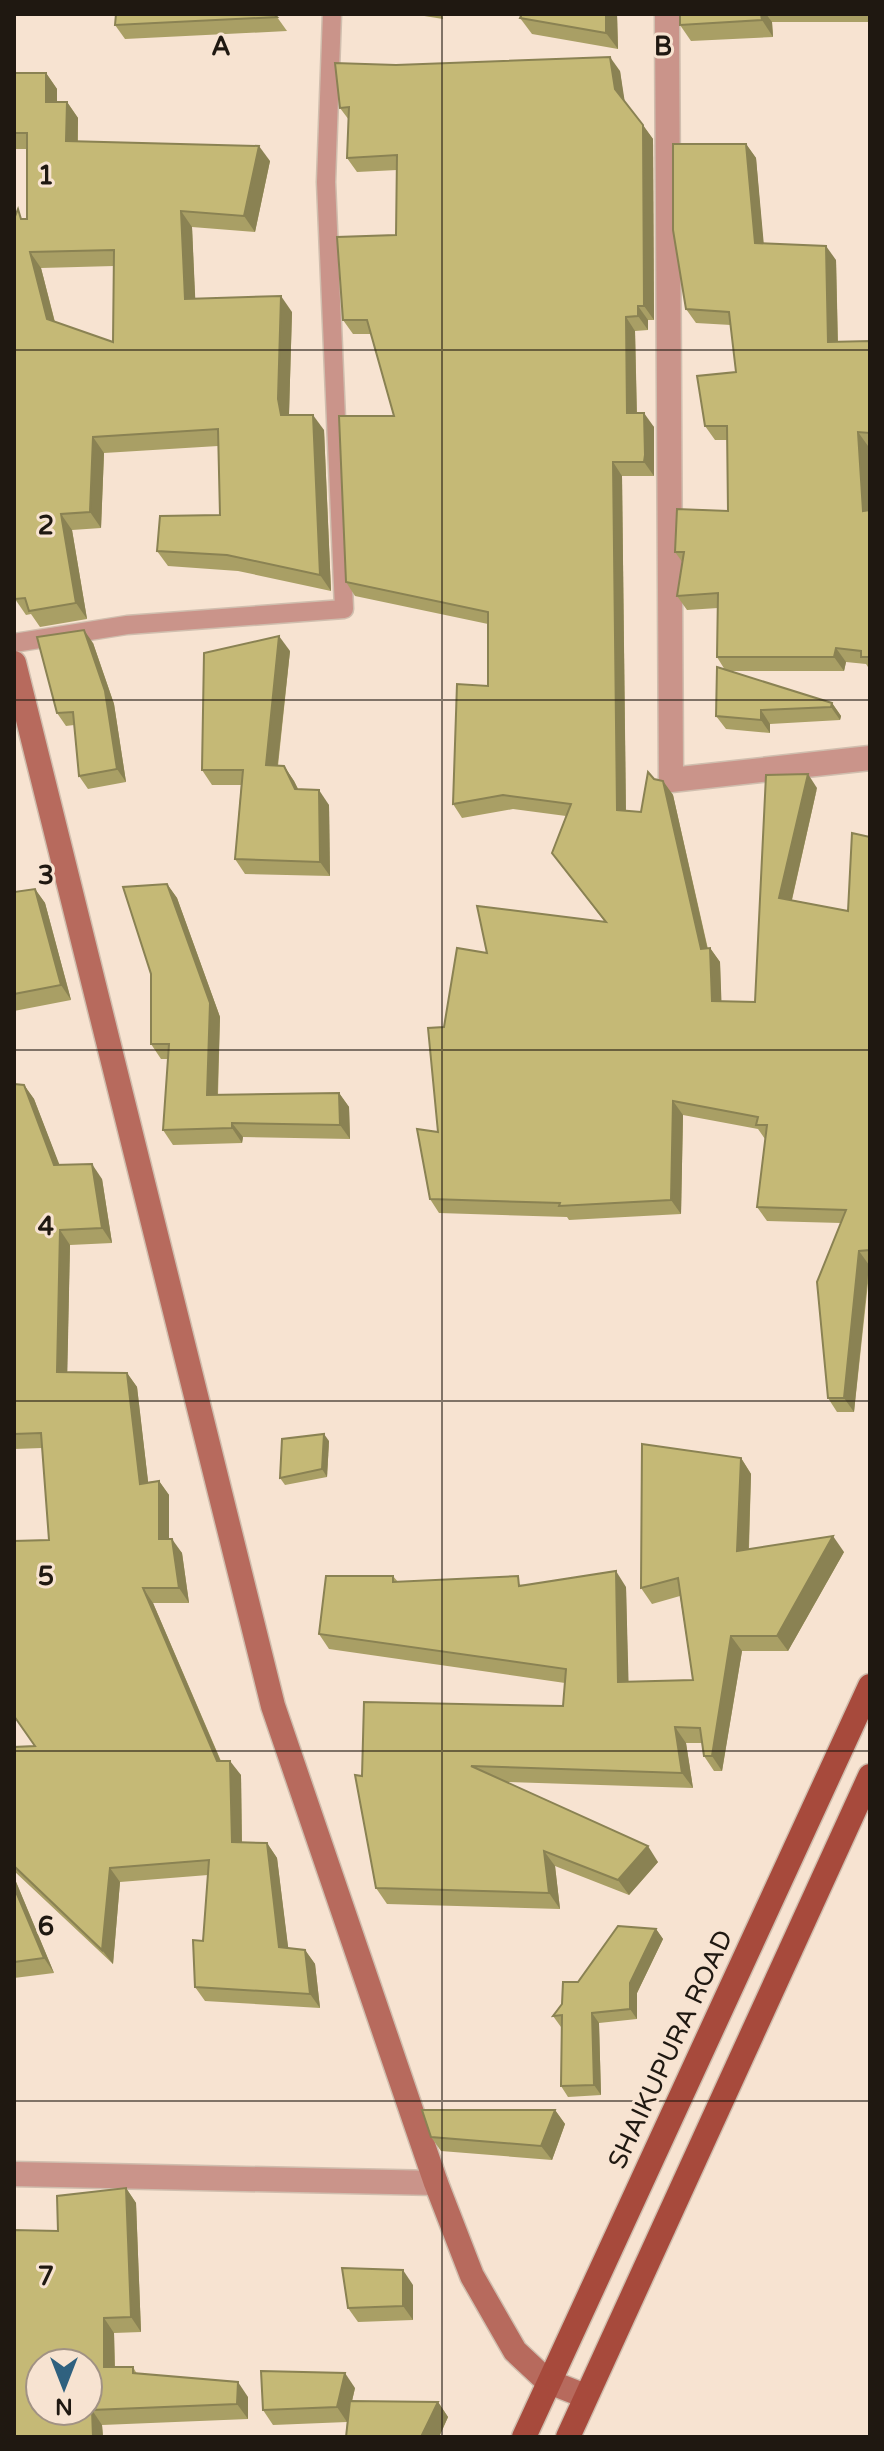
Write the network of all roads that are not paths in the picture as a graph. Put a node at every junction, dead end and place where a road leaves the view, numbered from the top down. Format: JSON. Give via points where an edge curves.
{"nodes":[{"id":1,"x":332,"y":14,"type":"edge"},
{"id":2,"x":667,"y":14,"type":"edge"},
{"id":3,"x":14,"y":643,"type":"edge"},
{"id":4,"x":14,"y":663,"type":"edge"},
{"id":5,"x":870,"y":758,"type":"edge"},
{"id":6,"x":870,"y":1686,"type":"edge"},
{"id":7,"x":870,"y":1776,"type":"edge"},
{"id":8,"x":14,"y":2174,"type":"edge"},
{"id":9,"x":436,"y":2183,"type":"junction"},
{"id":10,"x":547,"y":2381,"type":"junction"},
{"id":11,"x":585,"y":2396,"type":"junction"},
{"id":12,"x":524,"y":2437,"type":"edge"},
{"id":13,"x":568,"y":2437,"type":"edge"}],
"edges":[{"from":1,"to":3,"type":"lane","via":[[326,182],[344,609],[127,625]]},
{"from":2,"to":5,"type":"street","via":[[671,780]]},
{"from":4,"to":9,"type":"street","via":[[273,1706]]},
{"from":6,"to":10,"type":"main road","name":"SHAIKUPURA ROAD"},
{"from":7,"to":11,"type":"main road"},
{"from":8,"to":9,"type":"street"},
{"from":9,"to":10,"type":"street","via":[[491,2312],[515,2351]]},
{"from":10,"to":11,"type":"street"},
{"from":10,"to":12,"type":"main road","name":"SHAIKUPURA ROAD"},
{"from":11,"to":13,"type":"main road"}]}
